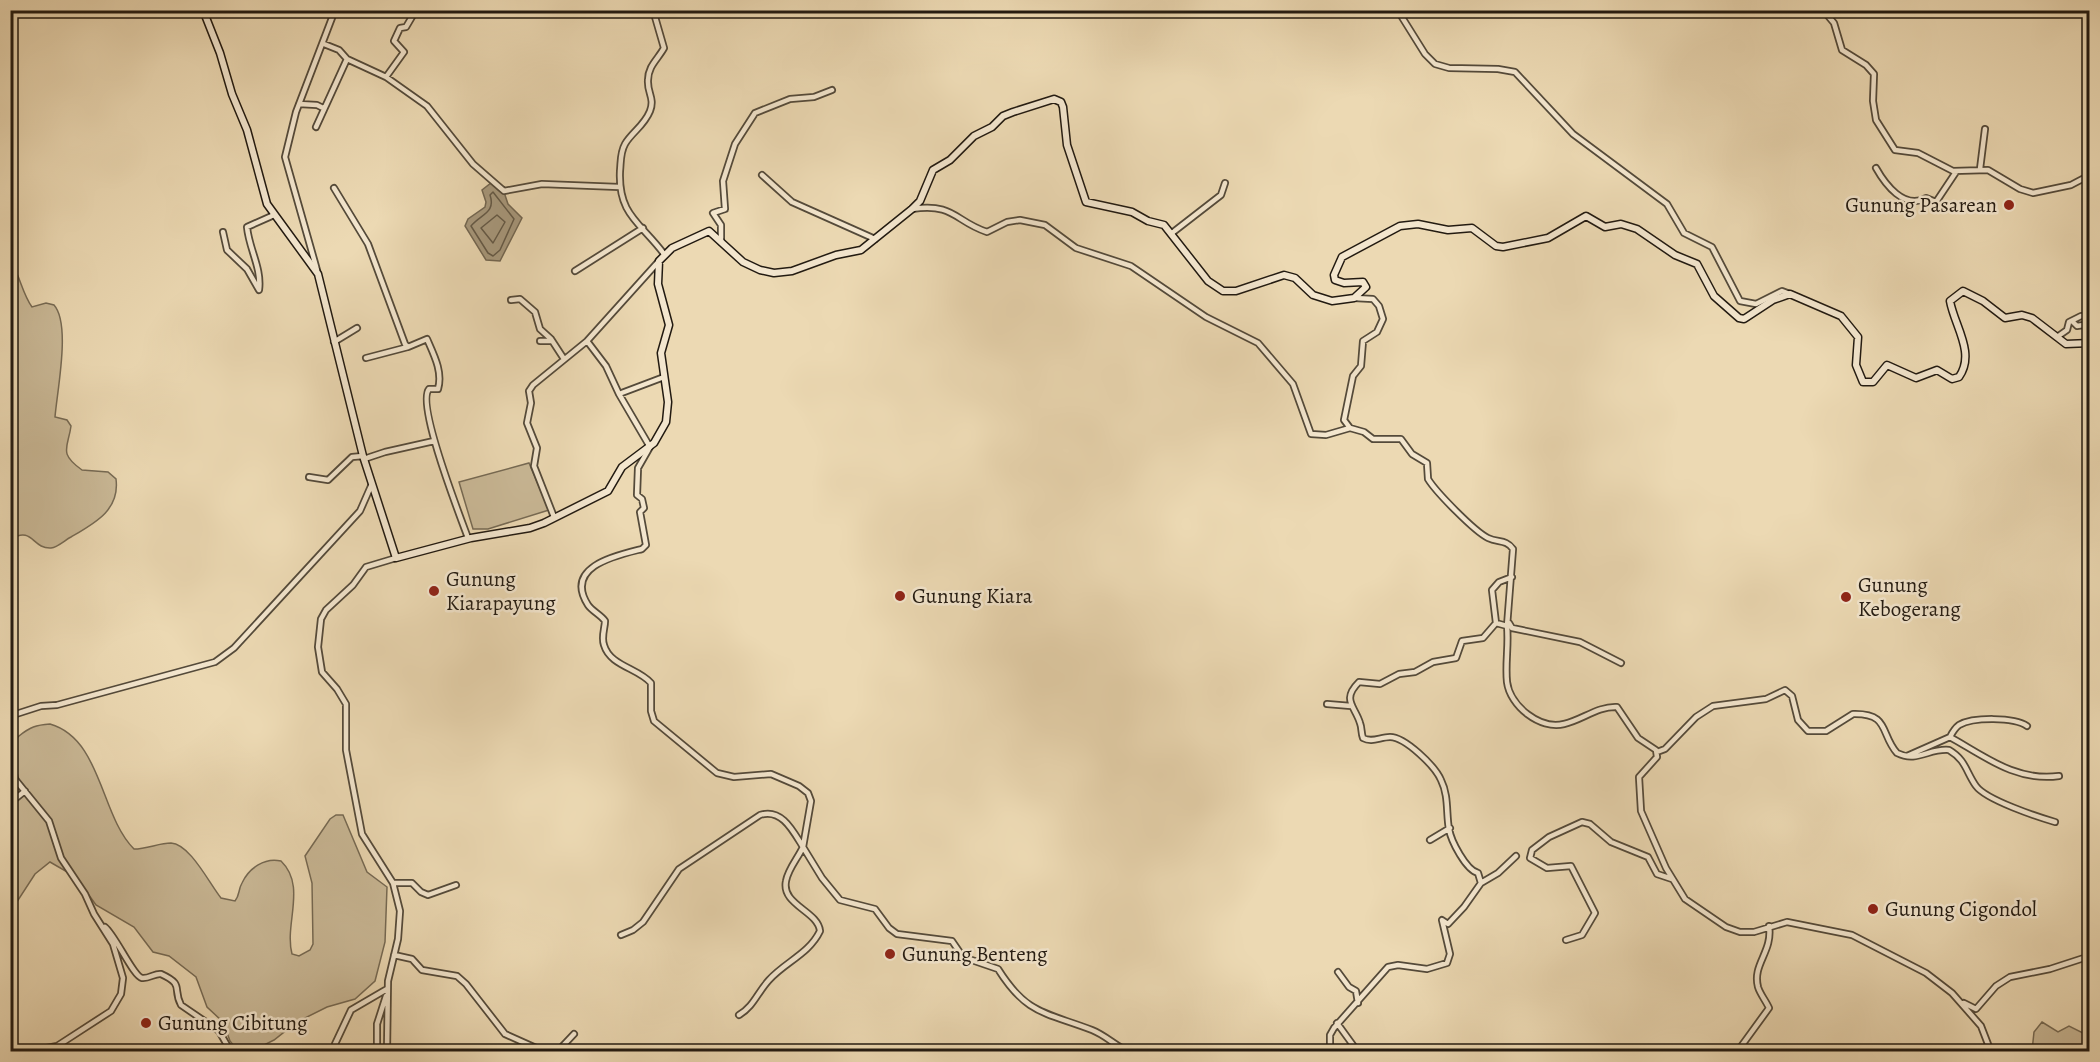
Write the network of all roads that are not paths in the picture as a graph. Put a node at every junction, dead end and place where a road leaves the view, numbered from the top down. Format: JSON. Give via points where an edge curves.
{"nodes":[{"id":1,"x":203,"y":10,"type":"edge"},
{"id":2,"x":335,"y":10,"type":"edge"},
{"id":3,"x":416,"y":10,"type":"edge"},
{"id":4,"x":653,"y":10,"type":"edge"},
{"id":5,"x":1395,"y":10,"type":"edge"},
{"id":6,"x":1823,"y":10,"type":"edge"},
{"id":7,"x":324,"y":44,"type":"junction"},
{"id":8,"x":347,"y":59,"type":"junction"},
{"id":9,"x":386,"y":77,"type":"junction"},
{"id":10,"x":832,"y":90,"type":"dead end"},
{"id":11,"x":299,"y":104,"type":"junction"},
{"id":12,"x":323,"y":108,"type":"junction"},
{"id":13,"x":316,"y":126,"type":"dead end"},
{"id":14,"x":1985,"y":129,"type":"dead end"},
{"id":15,"x":1876,"y":168,"type":"dead end"},
{"id":16,"x":1980,"y":169,"type":"junction"},
{"id":17,"x":1956,"y":172,"type":"junction"},
{"id":18,"x":762,"y":175,"type":"dead end"},
{"id":19,"x":2090,"y":175,"type":"edge"},
{"id":20,"x":1225,"y":183,"type":"dead end"},
{"id":21,"x":619,"y":187,"type":"junction"},
{"id":22,"x":334,"y":188,"type":"dead end"},
{"id":23,"x":912,"y":209,"type":"junction"},
{"id":24,"x":274,"y":215,"type":"junction"},
{"id":25,"x":643,"y":228,"type":"junction"},
{"id":26,"x":223,"y":232,"type":"dead end"},
{"id":27,"x":1172,"y":233,"type":"junction"},
{"id":28,"x":876,"y":240,"type":"junction"},
{"id":29,"x":721,"y":242,"type":"junction"},
{"id":30,"x":664,"y":254,"type":"junction"},
{"id":31,"x":659,"y":261,"type":"junction"},
{"id":32,"x":574,"y":271,"type":"dead end"},
{"id":33,"x":318,"y":274,"type":"junction"},
{"id":34,"x":1790,"y":294,"type":"junction"},
{"id":35,"x":1354,"y":298,"type":"junction"},
{"id":36,"x":511,"y":300,"type":"dead end"},
{"id":37,"x":2090,"y":316,"type":"edge"},
{"id":38,"x":2073,"y":322,"type":"junction"},
{"id":39,"x":2090,"y":324,"type":"edge"},
{"id":40,"x":357,"y":328,"type":"dead end"},
{"id":41,"x":2057,"y":337,"type":"junction"},
{"id":42,"x":540,"y":341,"type":"dead end"},
{"id":43,"x":552,"y":341,"type":"junction"},
{"id":44,"x":587,"y":341,"type":"junction"},
{"id":45,"x":334,"y":342,"type":"junction"},
{"id":46,"x":2090,"y":343,"type":"edge"},
{"id":47,"x":408,"y":347,"type":"junction"},
{"id":48,"x":366,"y":358,"type":"dead end"},
{"id":49,"x":564,"y":359,"type":"junction"},
{"id":50,"x":664,"y":377,"type":"junction"},
{"id":51,"x":619,"y":394,"type":"junction"},
{"id":52,"x":1350,"y":428,"type":"junction"},
{"id":53,"x":434,"y":441,"type":"junction"},
{"id":54,"x":650,"y":447,"type":"junction"},
{"id":55,"x":364,"y":458,"type":"junction"},
{"id":56,"x":309,"y":477,"type":"dead end"},
{"id":57,"x":372,"y":482,"type":"junction"},
{"id":58,"x":554,"y":517,"type":"junction"},
{"id":59,"x":468,"y":538,"type":"junction"},
{"id":60,"x":396,"y":558,"type":"junction"},
{"id":61,"x":1512,"y":577,"type":"junction"},
{"id":62,"x":1508,"y":611,"type":"junction"},
{"id":63,"x":1496,"y":623,"type":"junction"},
{"id":64,"x":1507,"y":626,"type":"junction"},
{"id":65,"x":1621,"y":663,"type":"dead end"},
{"id":66,"x":1327,"y":704,"type":"dead end"},
{"id":67,"x":1351,"y":706,"type":"junction"},
{"id":68,"x":10,"y":716,"type":"edge"},
{"id":69,"x":2027,"y":726,"type":"dead end"},
{"id":70,"x":1950,"y":737,"type":"junction"},
{"id":71,"x":1657,"y":752,"type":"junction"},
{"id":72,"x":1904,"y":756,"type":"junction"},
{"id":73,"x":10,"y":773,"type":"edge"},
{"id":74,"x":2059,"y":776,"type":"dead end"},
{"id":75,"x":25,"y":791,"type":"junction"},
{"id":76,"x":10,"y":803,"type":"edge"},
{"id":77,"x":2055,"y":822,"type":"dead end"},
{"id":78,"x":1450,"y":828,"type":"junction"},
{"id":79,"x":1430,"y":840,"type":"dead end"},
{"id":80,"x":803,"y":847,"type":"junction"},
{"id":81,"x":1516,"y":856,"type":"dead end"},
{"id":82,"x":1672,"y":879,"type":"junction"},
{"id":83,"x":393,"y":883,"type":"junction"},
{"id":84,"x":1480,"y":883,"type":"junction"},
{"id":85,"x":456,"y":885,"type":"dead end"},
{"id":86,"x":104,"y":926,"type":"junction"},
{"id":87,"x":1769,"y":926,"type":"junction"},
{"id":88,"x":621,"y":935,"type":"dead end"},
{"id":89,"x":1566,"y":940,"type":"dead end"},
{"id":90,"x":394,"y":955,"type":"junction"},
{"id":91,"x":2090,"y":956,"type":"edge"},
{"id":92,"x":1338,"y":972,"type":"dead end"},
{"id":93,"x":388,"y":991,"type":"junction"},
{"id":94,"x":1960,"y":1002,"type":"junction"},
{"id":95,"x":1358,"y":1003,"type":"junction"},
{"id":96,"x":739,"y":1015,"type":"dead end"},
{"id":97,"x":1337,"y":1023,"type":"junction"},
{"id":98,"x":574,"y":1034,"type":"dead end"},
{"id":99,"x":26,"y":1052,"type":"edge"},
{"id":100,"x":231,"y":1052,"type":"edge"},
{"id":101,"x":335,"y":1052,"type":"edge"},
{"id":102,"x":377,"y":1052,"type":"edge"},
{"id":103,"x":387,"y":1052,"type":"edge"},
{"id":104,"x":545,"y":1052,"type":"edge"},
{"id":105,"x":557,"y":1052,"type":"edge"},
{"id":106,"x":1129,"y":1052,"type":"edge"},
{"id":107,"x":1330,"y":1052,"type":"edge"},
{"id":108,"x":1358,"y":1052,"type":"edge"},
{"id":109,"x":1737,"y":1052,"type":"edge"},
{"id":110,"x":1991,"y":1052,"type":"edge"}],
"edges":[{"from":1,"to":24,"type":"street","via":[[248,130],[265,198]]},
{"from":2,"to":7,"type":"street"},
{"from":3,"to":9,"type":"street","via":[[394,41],[404,52]]},
{"from":4,"to":21,"type":"street","via":[[664,48],[649,74],[653,100],[647,118],[628,138],[620,155]]},
{"from":5,"to":34,"type":"street","via":[[1438,65],[1515,72],[1573,134],[1667,204],[1684,233],[1713,248],[1740,301],[1756,304],[1782,291]]},
{"from":6,"to":17,"type":"street","via":[[1834,24],[1842,50],[1874,74],[1876,120],[1890,146],[1918,153]]},
{"from":7,"to":8,"type":"street","via":[[339,50]]},
{"from":7,"to":11,"type":"street"},
{"from":8,"to":9,"type":"street"},
{"from":8,"to":12,"type":"street"},
{"from":9,"to":21,"type":"street","via":[[427,106],[472,164],[504,191],[542,184]]},
{"from":10,"to":29,"type":"street","via":[[814,97],[790,99],[755,113],[735,144],[723,181],[725,209],[713,213],[722,225]]},
{"from":11,"to":12,"type":"street"},
{"from":11,"to":33,"type":"street","via":[[285,162]]},
{"from":12,"to":13,"type":"street"},
{"from":14,"to":16,"type":"street"},
{"from":15,"to":17,"type":"street","via":[[1893,191],[1908,200],[1926,198],[1932,202],[1936,202]]},
{"from":16,"to":17,"type":"street"},
{"from":16,"to":19,"type":"street","via":[[2033,193],[2071,185]]},
{"from":18,"to":28,"type":"street","via":[[792,202]]},
{"from":20,"to":27,"type":"street","via":[[1221,195]]},
{"from":21,"to":25,"type":"street","via":[[623,202]]},
{"from":22,"to":47,"type":"street","via":[[368,244]]},
{"from":23,"to":27,"type":"street","via":[[920,201],[933,170],[950,160],[974,136],[1003,116],[1054,99],[1063,107],[1067,145],[1086,202],[1135,213],[1164,225]]},
{"from":23,"to":28,"type":"street"},
{"from":23,"to":52,"type":"street","via":[[948,210],[987,232],[1020,220],[1044,224],[1078,249],[1127,265],[1206,317],[1264,348],[1293,384],[1312,435]]},
{"from":24,"to":26,"type":"street","via":[[247,227],[249,246],[258,265],[259,290],[247,270],[226,249]]},
{"from":24,"to":33,"type":"street"},
{"from":25,"to":30,"type":"street"},
{"from":25,"to":32,"type":"street"},
{"from":27,"to":35,"type":"street","via":[[1208,281],[1223,291],[1236,291],[1284,275],[1325,299]]},
{"from":28,"to":29,"type":"street","via":[[861,250],[774,273],[749,265]]},
{"from":29,"to":30,"type":"street","via":[[712,232],[702,232]]},
{"from":30,"to":31,"type":"street"},
{"from":31,"to":44,"type":"street"},
{"from":31,"to":50,"type":"street","via":[[658,284],[669,325],[661,352]]},
{"from":33,"to":45,"type":"street"},
{"from":34,"to":35,"type":"street","via":[[1744,319],[1739,318],[1717,300],[1697,264],[1670,253],[1637,229],[1621,224],[1605,227],[1586,216],[1548,238],[1503,247],[1473,228],[1448,230],[1418,224],[1393,228],[1342,257],[1335,280],[1366,285]]},
{"from":34,"to":41,"type":"street","via":[[1841,316],[1853,328],[1859,341],[1858,374],[1869,383],[1887,365],[1916,378],[1937,370],[1952,379],[1959,377],[1964,366],[1963,342],[1951,306],[1953,297],[1959,293],[1979,298],[2005,318],[2032,318]]},
{"from":35,"to":52,"type":"street","via":[[1373,299],[1383,319],[1379,330],[1362,344],[1361,366],[1353,376],[1344,420]]},
{"from":36,"to":43,"type":"street","via":[[520,299],[530,307],[540,329]]},
{"from":37,"to":38,"type":"street"},
{"from":38,"to":39,"type":"street","via":[[2078,326]]},
{"from":38,"to":41,"type":"street"},
{"from":40,"to":45,"type":"street"},
{"from":41,"to":46,"type":"street","via":[[2069,345]]},
{"from":42,"to":43,"type":"street"},
{"from":43,"to":49,"type":"street"},
{"from":44,"to":49,"type":"street"},
{"from":44,"to":51,"type":"street","via":[[606,366]]},
{"from":45,"to":55,"type":"street"},
{"from":47,"to":48,"type":"street"},
{"from":47,"to":53,"type":"street","via":[[427,339],[437,362],[441,382],[438,389],[429,389],[425,394]]},
{"from":49,"to":58,"type":"street","via":[[529,391],[527,423],[537,448],[534,466]]},
{"from":50,"to":51,"type":"street"},
{"from":50,"to":54,"type":"street","via":[[668,413],[663,430]]},
{"from":51,"to":54,"type":"street"},
{"from":52,"to":61,"type":"street","via":[[1372,439],[1401,438],[1412,454],[1427,463],[1428,479],[1452,506],[1490,539],[1509,544],[1514,558]]},
{"from":53,"to":55,"type":"street"},
{"from":53,"to":59,"type":"street"},
{"from":54,"to":58,"type":"street","via":[[622,467],[608,490]]},
{"from":54,"to":80,"type":"street","via":[[638,468],[637,495],[644,508],[640,512],[646,545],[590,568],[584,579],[584,596],[606,621],[603,644],[609,654],[651,683],[651,711],[658,726],[719,774],[771,774],[808,793],[811,800]]},
{"from":55,"to":56,"type":"street","via":[[352,457],[328,480]]},
{"from":55,"to":57,"type":"street"},
{"from":57,"to":60,"type":"street"},
{"from":57,"to":68,"type":"street","via":[[362,508],[341,533],[234,648],[215,662]]},
{"from":58,"to":59,"type":"street","via":[[530,528]]},
{"from":59,"to":60,"type":"street"},
{"from":60,"to":83,"type":"street","via":[[366,567],[326,610],[318,647],[322,672],[346,704],[346,750],[362,834]]},
{"from":61,"to":62,"type":"street"},
{"from":61,"to":63,"type":"street","via":[[1492,590]]},
{"from":62,"to":64,"type":"street"},
{"from":62,"to":65,"type":"street","via":[[1512,628],[1580,642]]},
{"from":63,"to":64,"type":"street"},
{"from":63,"to":67,"type":"street","via":[[1483,638],[1462,641],[1456,658],[1432,662],[1378,685],[1358,683],[1351,694]]},
{"from":64,"to":71,"type":"street","via":[[1507,681],[1528,715],[1542,723],[1562,725],[1617,707],[1638,738]]},
{"from":66,"to":67,"type":"street"},
{"from":67,"to":78,"type":"street","via":[[1366,740],[1393,737],[1430,761],[1443,784]]},
{"from":69,"to":70,"type":"street","via":[[1984,720],[1962,724]]},
{"from":70,"to":72,"type":"street"},
{"from":70,"to":74,"type":"street","via":[[2008,770],[2039,778]]},
{"from":71,"to":72,"type":"street","via":[[1713,706],[1766,699],[1783,690],[1792,696],[1798,720],[1808,731],[1824,732],[1852,714],[1866,715],[1882,723],[1894,751]]},
{"from":71,"to":82,"type":"street","via":[[1639,777],[1641,810]]},
{"from":72,"to":77,"type":"street","via":[[1914,758],[1949,750],[1965,763],[1984,794],[2022,813]]},
{"from":73,"to":75,"type":"street"},
{"from":75,"to":76,"type":"street"},
{"from":75,"to":86,"type":"street","via":[[49,821],[60,858]]},
{"from":78,"to":79,"type":"street"},
{"from":78,"to":84,"type":"street","via":[[1465,864],[1478,873]]},
{"from":80,"to":88,"type":"street","via":[[783,819],[772,814],[760,815],[681,868],[643,922]]},
{"from":80,"to":96,"type":"street","via":[[786,886],[792,900],[818,924],[819,934],[810,947],[778,970],[752,1007]]},
{"from":80,"to":106,"type":"street","via":[[842,901],[872,907],[897,934],[952,941],[963,957],[998,969],[1025,1004],[1093,1031]]},
{"from":81,"to":84,"type":"street"},
{"from":82,"to":87,"type":"street","via":[[1685,899],[1726,927],[1743,932]]},
{"from":82,"to":89,"type":"street","via":[[1657,874],[1648,857],[1611,842],[1586,823],[1576,823],[1549,837],[1532,850],[1530,858],[1546,868],[1571,866],[1595,913],[1582,935]]},
{"from":83,"to":85,"type":"street","via":[[412,883],[428,895]]},
{"from":83,"to":90,"type":"street","via":[[401,915]]},
{"from":84,"to":95,"type":"street","via":[[1448,924],[1442,920],[1450,954],[1447,963],[1427,969],[1388,967]]},
{"from":86,"to":99,"type":"street","via":[[123,978],[116,1006],[57,1046]]},
{"from":86,"to":100,"type":"street","via":[[136,975],[144,978],[161,974],[174,980],[181,1005],[219,1031]]},
{"from":87,"to":94,"type":"street","via":[[1787,922],[1846,933],[1926,973]]},
{"from":87,"to":109,"type":"street","via":[[1770,946],[1757,976],[1769,1008]]},
{"from":90,"to":93,"type":"street"},
{"from":90,"to":104,"type":"street","via":[[412,959],[422,970],[457,976],[505,1034]]},
{"from":91,"to":94,"type":"street","via":[[2010,977],[1996,986],[1976,1009]]},
{"from":92,"to":95,"type":"street","via":[[1357,992]]},
{"from":93,"to":101,"type":"street","via":[[351,1010]]},
{"from":93,"to":102,"type":"street","via":[[377,1024]]},
{"from":93,"to":103,"type":"street"},
{"from":94,"to":110,"type":"street","via":[[1981,1026]]},
{"from":95,"to":97,"type":"street"},
{"from":97,"to":107,"type":"street","via":[[1330,1035]]},
{"from":97,"to":108,"type":"street"},
{"from":98,"to":105,"type":"street"}]}
